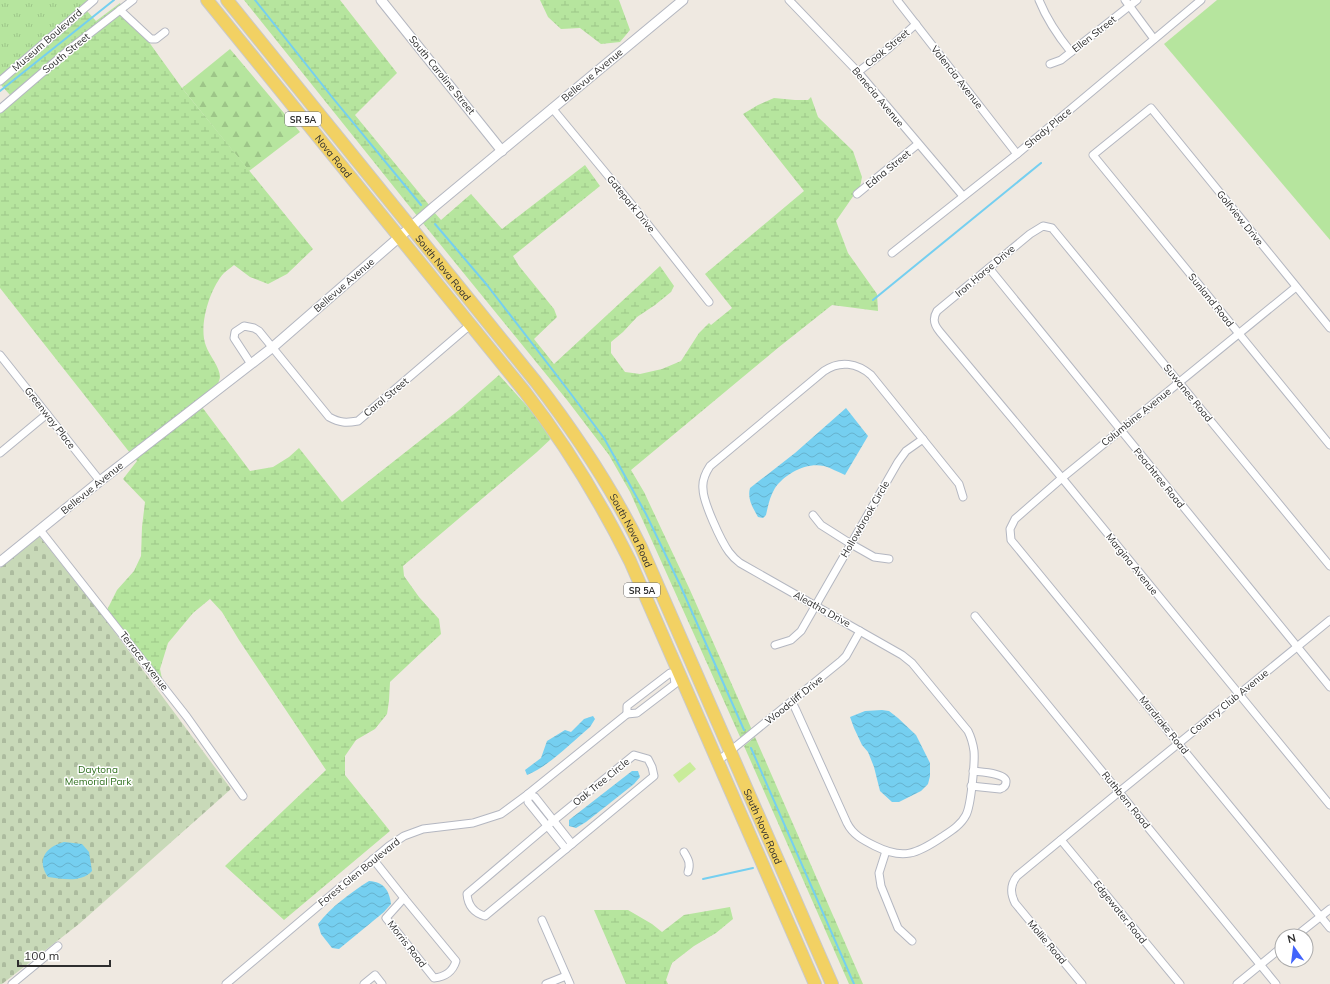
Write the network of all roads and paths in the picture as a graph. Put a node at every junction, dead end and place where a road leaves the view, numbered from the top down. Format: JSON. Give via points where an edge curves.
{"nodes":[{"id":1,"x":94,"y":0,"type":"edge"},
{"id":2,"x":133,"y":0,"type":"edge"},
{"id":3,"x":207,"y":0,"type":"edge"},
{"id":4,"x":227,"y":0,"type":"edge"},
{"id":5,"x":381,"y":0,"type":"edge"},
{"id":6,"x":683,"y":0,"type":"edge"},
{"id":7,"x":789,"y":0,"type":"edge"},
{"id":8,"x":897,"y":0,"type":"edge"},
{"id":9,"x":1039,"y":0,"type":"edge"},
{"id":10,"x":1137,"y":0,"type":"edge"},
{"id":11,"x":1201,"y":0,"type":"edge"},
{"id":12,"x":1127,"y":3,"type":"edge"},
{"id":13,"x":120,"y":10,"type":"junction"},
{"id":14,"x":916,"y":24,"type":"junction"},
{"id":15,"x":166,"y":32,"type":"dead end"},
{"id":16,"x":1154,"y":39,"type":"junction"},
{"id":17,"x":1071,"y":52,"type":"junction"},
{"id":18,"x":1050,"y":64,"type":"dead end"},
{"id":19,"x":858,"y":72,"type":"junction"},
{"id":20,"x":0,"y":81,"type":"edge"},
{"id":21,"x":0,"y":108,"type":"edge"},
{"id":22,"x":552,"y":108,"type":"junction"},
{"id":23,"x":918,"y":144,"type":"junction"},
{"id":24,"x":502,"y":151,"type":"junction"},
{"id":25,"x":1017,"y":154,"type":"junction"},
{"id":26,"x":1093,"y":154,"type":"joint"},
{"id":27,"x":857,"y":194,"type":"dead end"},
{"id":28,"x":963,"y":196,"type":"junction"},
{"id":29,"x":1043,"y":226,"type":"joint"},
{"id":30,"x":411,"y":228,"type":"junction"},
{"id":31,"x":399,"y":238,"type":"junction"},
{"id":32,"x":892,"y":253,"type":"dead end"},
{"id":33,"x":989,"y":268,"type":"junction"},
{"id":34,"x":1296,"y":287,"type":"junction"},
{"id":35,"x":709,"y":302,"type":"dead end"},
{"id":36,"x":934,"y":323,"type":"joint"},
{"id":37,"x":470,"y":325,"type":"junction"},
{"id":38,"x":1330,"y":328,"type":"edge"},
{"id":39,"x":1239,"y":334,"type":"junction"},
{"id":40,"x":272,"y":347,"type":"junction"},
{"id":41,"x":0,"y":355,"type":"edge"},
{"id":42,"x":251,"y":364,"type":"junction"},
{"id":43,"x":1180,"y":382,"type":"junction"},
{"id":44,"x":47,"y":414,"type":"junction"},
{"id":45,"x":1120,"y":430,"type":"junction"},
{"id":46,"x":923,"y":438,"type":"junction"},
{"id":47,"x":1330,"y":445,"type":"edge"},
{"id":48,"x":0,"y":454,"type":"edge"},
{"id":49,"x":1062,"y":478,"type":"junction"},
{"id":50,"x":100,"y":481,"type":"junction"},
{"id":51,"x":963,"y":497,"type":"dead end"},
{"id":52,"x":615,"y":499,"type":"junction"},
{"id":53,"x":602,"y":507,"type":"junction"},
{"id":54,"x":813,"y":515,"type":"dead end"},
{"id":55,"x":1015,"y":519,"type":"joint"},
{"id":56,"x":40,"y":530,"type":"junction"},
{"id":57,"x":851,"y":544,"type":"junction"},
{"id":58,"x":889,"y":559,"type":"dead end"},
{"id":59,"x":0,"y":562,"type":"edge"},
{"id":60,"x":1330,"y":566,"type":"edge"},
{"id":61,"x":816,"y":606,"type":"junction"},
{"id":62,"x":975,"y":616,"type":"dead end"},
{"id":63,"x":1330,"y":620,"type":"edge"},
{"id":64,"x":860,"y":631,"type":"junction"},
{"id":65,"x":775,"y":645,"type":"dead end"},
{"id":66,"x":1297,"y":647,"type":"junction"},
{"id":67,"x":683,"y":669,"type":"junction"},
{"id":68,"x":1330,"y":687,"type":"edge"},
{"id":69,"x":1239,"y":694,"type":"junction"},
{"id":70,"x":792,"y":702,"type":"junction"},
{"id":71,"x":627,"y":714,"type":"junction"},
{"id":72,"x":1178,"y":743,"type":"junction"},
{"id":73,"x":730,"y":752,"type":"junction"},
{"id":74,"x":718,"y":761,"type":"junction"},
{"id":75,"x":973,"y":771,"type":"junction"},
{"id":76,"x":972,"y":786,"type":"junction"},
{"id":77,"x":1119,"y":792,"type":"junction"},
{"id":78,"x":528,"y":794,"type":"junction"},
{"id":79,"x":243,"y":796,"type":"dead end"},
{"id":80,"x":1330,"y":805,"type":"edge"},
{"id":81,"x":550,"y":823,"type":"junction"},
{"id":82,"x":1061,"y":840,"type":"junction"},
{"id":83,"x":569,"y":846,"type":"junction"},
{"id":84,"x":886,"y":851,"type":"junction"},
{"id":85,"x":684,"y":852,"type":"dead end"},
{"id":86,"x":373,"y":859,"type":"junction"},
{"id":87,"x":688,"y":872,"type":"dead end"},
{"id":88,"x":793,"y":894,"type":"junction"},
{"id":89,"x":404,"y":898,"type":"junction"},
{"id":90,"x":1013,"y":898,"type":"joint"},
{"id":91,"x":778,"y":900,"type":"junction"},
{"id":92,"x":1330,"y":908,"type":"edge"},
{"id":93,"x":1320,"y":916,"type":"junction"},
{"id":94,"x":542,"y":920,"type":"dead end"},
{"id":95,"x":1306,"y":928,"type":"edge"},
{"id":96,"x":1330,"y":928,"type":"edge"},
{"id":97,"x":912,"y":941,"type":"dead end"},
{"id":98,"x":58,"y":946,"type":"dead end"},
{"id":99,"x":1274,"y":954,"type":"edge"},
{"id":100,"x":1261,"y":965,"type":"junction"},
{"id":101,"x":566,"y":976,"type":"junction"},
{"id":102,"x":12,"y":984,"type":"edge"},
{"id":103,"x":226,"y":984,"type":"edge"},
{"id":104,"x":364,"y":984,"type":"edge"},
{"id":105,"x":382,"y":984,"type":"edge"},
{"id":106,"x":546,"y":984,"type":"edge"},
{"id":107,"x":570,"y":984,"type":"edge"},
{"id":108,"x":815,"y":984,"type":"edge"},
{"id":109,"x":832,"y":984,"type":"edge"},
{"id":110,"x":1082,"y":984,"type":"edge"},
{"id":111,"x":1180,"y":984,"type":"edge"},
{"id":112,"x":1237,"y":984,"type":"edge"},
{"id":113,"x":1276,"y":984,"type":"edge"}],
"edges":[{"from":1,"to":20,"type":"street","name":"Museum Boulevard"},
{"from":2,"to":13,"type":"street","name":"South Street"},
{"from":3,"to":31,"type":"main road","name":"Nova Road","number":"SR 5A"},
{"from":4,"to":30,"type":"main road","name":"Nova Road","number":"SR 5A"},
{"from":5,"to":24,"type":"street","name":"South Caroline Street"},
{"from":6,"to":22,"type":"street","name":"Bellevue Avenue"},
{"from":7,"to":19,"type":"street","name":"Benecia Avenue"},
{"from":8,"to":14,"type":"street","name":"Valencia Avenue"},
{"from":9,"to":17,"type":"street","via":[[1045,16]]},
{"from":10,"to":12,"type":"street","name":"Ellen Street"},
{"from":11,"to":16,"type":"street","name":"Shady Place"},
{"from":12,"to":16,"type":"street"},
{"from":12,"to":17,"type":"street","name":"Ellen Street"},
{"from":13,"to":15,"type":"street","via":[[151,39],[156,39]]},
{"from":13,"to":21,"type":"street","name":"South Street"},
{"from":14,"to":19,"type":"street","name":"Cook Street"},
{"from":14,"to":25,"type":"street","name":"Valencia Avenue"},
{"from":16,"to":25,"type":"street","name":"Shady Place"},
{"from":17,"to":18,"type":"street","name":"Ellen Street"},
{"from":19,"to":23,"type":"street","name":"Benecia Avenue"},
{"from":22,"to":24,"type":"street","name":"Bellevue Avenue"},
{"from":22,"to":35,"type":"street","name":"Gatepark Drive"},
{"from":23,"to":27,"type":"street","name":"Edna Street"},
{"from":23,"to":28,"type":"street","name":"Benecia Avenue"},
{"from":24,"to":30,"type":"street","name":"Bellevue Avenue"},
{"from":25,"to":28,"type":"street","name":"Shady Place"},
{"from":26,"to":34,"type":"street","name":"Golfview Drive","via":[[1151,108]]},
{"from":26,"to":39,"type":"street","name":"Sunland Road"},
{"from":28,"to":32,"type":"street","name":"Shady Place"},
{"from":29,"to":33,"type":"street","name":"Iron Horse Drive"},
{"from":29,"to":43,"type":"street","name":"Suwanee Road","via":[[1055,230]]},
{"from":30,"to":31,"type":"street","name":"Bellevue Avenue"},
{"from":30,"to":52,"type":"main road","name":"South Nova Road","number":"SR 5A","via":[[553,404]]},
{"from":31,"to":37,"type":"main road","name":"South Nova Road","number":"SR 5A"},
{"from":31,"to":40,"type":"street","name":"Bellevue Avenue"},
{"from":33,"to":36,"type":"street","name":"Iron Horse Drive","via":[[937,311]]},
{"from":33,"to":45,"type":"street","name":"Peachtree Road"},
{"from":34,"to":38,"type":"street","name":"Golfview Drive"},
{"from":34,"to":39,"type":"street","name":"Columbine Avenue"},
{"from":36,"to":49,"type":"street","name":"Margina Avenue"},
{"from":37,"to":40,"type":"street","name":"Carol Street","via":[[358,421],[344,423],[329,417]]},
{"from":37,"to":53,"type":"main road","name":"South Nova Road","number":"SR 5A","via":[[544,418],[574,460]]},
{"from":39,"to":43,"type":"street","name":"Columbine Avenue"},
{"from":39,"to":47,"type":"street","name":"Sunland Road"},
{"from":40,"to":42,"type":"street","name":"Bellevue Avenue"},
{"from":40,"to":42,"type":"street","name":"Carol Street","via":[[254,328],[249,326],[235,332],[234,338]]},
{"from":41,"to":44,"type":"street","name":"Greenway Place"},
{"from":42,"to":50,"type":"street","name":"Bellevue Avenue"},
{"from":43,"to":45,"type":"street","name":"Columbine Avenue"},
{"from":43,"to":60,"type":"street","name":"Suwanee Road"},
{"from":44,"to":48,"type":"street"},
{"from":44,"to":50,"type":"street","name":"Greenway Place"},
{"from":45,"to":49,"type":"street","name":"Columbine Avenue"},
{"from":45,"to":66,"type":"street","name":"Peachtree Road"},
{"from":46,"to":51,"type":"street","name":"Aleatha Drive","via":[[959,484]]},
{"from":46,"to":57,"type":"street","name":"Hollowbrook Circle","via":[[902,455]]},
{"from":46,"to":61,"type":"street","name":"Aleatha Drive","via":[[865,370],[846,364],[838,365],[820,374],[714,461],[707,470],[703,486],[704,497],[722,540],[733,556],[740,563]]},
{"from":49,"to":55,"type":"street","name":"Columbine Avenue"},
{"from":49,"to":69,"type":"street","name":"Margina Avenue"},
{"from":50,"to":56,"type":"street","name":"Bellevue Avenue"},
{"from":52,"to":53,"type":"street"},
{"from":52,"to":67,"type":"main road","name":"South Nova Road","number":"SR 5A","via":[[640,547]]},
{"from":53,"to":67,"type":"main road","name":"South Nova Road","number":"SR 5A"},
{"from":54,"to":57,"type":"street","via":[[820,525]]},
{"from":55,"to":72,"type":"street","name":"Mardrake Road","via":[[1010,529],[1011,540]]},
{"from":56,"to":59,"type":"street","name":"Bellevue Avenue"},
{"from":56,"to":79,"type":"street","name":"Terrace Avenue","via":[[187,717]]},
{"from":57,"to":58,"type":"street","via":[[874,557]]},
{"from":57,"to":61,"type":"street","name":"Hollowbrook Circle"},
{"from":61,"to":64,"type":"street","name":"Aleatha Drive"},
{"from":61,"to":65,"type":"street","name":"Hollowbrook Circle","via":[[796,637]]},
{"from":62,"to":77,"type":"street","name":"Ruthbern Road"},
{"from":63,"to":66,"type":"street","name":"Country Club Avenue"},
{"from":64,"to":70,"type":"street","name":"Woodcliff Drive","via":[[846,656]]},
{"from":64,"to":75,"type":"street","name":"Aleatha Drive","via":[[912,663],[943,699],[971,737],[974,751]]},
{"from":66,"to":68,"type":"street","name":"Peachtree Road"},
{"from":66,"to":69,"type":"street","name":"Country Club Avenue"},
{"from":67,"to":71,"type":"street","name":"Forest Glen Boulevard","via":[[675,684],[637,713]]},
{"from":67,"to":71,"type":"street","name":"Forest Glen Boulevard","via":[[670,673],[627,706]]},
{"from":67,"to":73,"type":"main road","name":"South Nova Road","number":"SR 5A"},
{"from":67,"to":74,"type":"main road","name":"South Nova Road","number":"SR 5A"},
{"from":69,"to":72,"type":"street","name":"Country Club Avenue"},
{"from":69,"to":80,"type":"street","name":"Margina Avenue"},
{"from":70,"to":73,"type":"street","name":"Woodcliff Drive"},
{"from":70,"to":84,"type":"street","name":"Aleatha Drive","via":[[850,828],[863,840]]},
{"from":71,"to":78,"type":"street","name":"Forest Glen Boulevard"},
{"from":72,"to":77,"type":"street","name":"Country Club Avenue"},
{"from":72,"to":93,"type":"street","name":"Mardrake Road"},
{"from":73,"to":74,"type":"street","name":"Woodcliff Drive"},
{"from":73,"to":88,"type":"main road","name":"South Nova Road","number":"SR 5A"},
{"from":74,"to":91,"type":"main road","name":"South Nova Road","number":"SR 5A"},
{"from":75,"to":76,"type":"street","name":"Aleatha Drive"},
{"from":75,"to":76,"type":"street","via":[[1002,776],[1006,783],[1000,789]]},
{"from":76,"to":84,"type":"street","name":"Aleatha Drive","via":[[967,814],[957,827],[916,853]]},
{"from":77,"to":82,"type":"street","name":"Country Club Avenue"},
{"from":77,"to":100,"type":"street","name":"Ruthbern Road"},
{"from":78,"to":81,"type":"street","via":[[528,802]]},
{"from":78,"to":86,"type":"street","name":"Forest Glen Boulevard","via":[[501,814],[473,823],[423,829],[404,836]]},
{"from":81,"to":83,"type":"street"},
{"from":81,"to":83,"type":"street","name":"Oak Tree Circle","via":[[467,894],[471,908],[477,914],[485,916]]},
{"from":81,"to":83,"type":"street","name":"Oak Tree Circle","via":[[634,755],[648,759],[654,776]]},
{"from":82,"to":90,"type":"street","name":"Country Club Avenue","via":[[1017,876],[1011,890]]},
{"from":82,"to":111,"type":"street","name":"Edgewater Road"},
{"from":84,"to":97,"type":"street","via":[[879,873],[880,886],[898,928]]},
{"from":85,"to":87,"type":"street","via":[[690,865]]},
{"from":86,"to":89,"type":"street","name":"Morris Road"},
{"from":86,"to":103,"type":"street","name":"Forest Glen Boulevard"},
{"from":88,"to":91,"type":"street"},
{"from":88,"to":109,"type":"main road","name":"South Nova Road","number":"SR 5A"},
{"from":89,"to":89,"type":"street","name":"Morris Road","via":[[456,961],[454,967],[441,978],[434,978],[386,918]]},
{"from":90,"to":110,"type":"street","name":"Mollie Road"},
{"from":91,"to":108,"type":"main road","name":"South Nova Road","number":"SR 5A"},
{"from":92,"to":93,"type":"street"},
{"from":93,"to":95,"type":"street"},
{"from":93,"to":96,"type":"street","name":"Mardrake Road"},
{"from":94,"to":101,"type":"street"},
{"from":98,"to":102,"type":"street"},
{"from":99,"to":100,"type":"street"},
{"from":100,"to":112,"type":"street"},
{"from":100,"to":113,"type":"street","name":"Ruthbern Road"},
{"from":101,"to":106,"type":"street"},
{"from":101,"to":107,"type":"street"},
{"from":104,"to":105,"type":"street","via":[[375,975]]}]}
